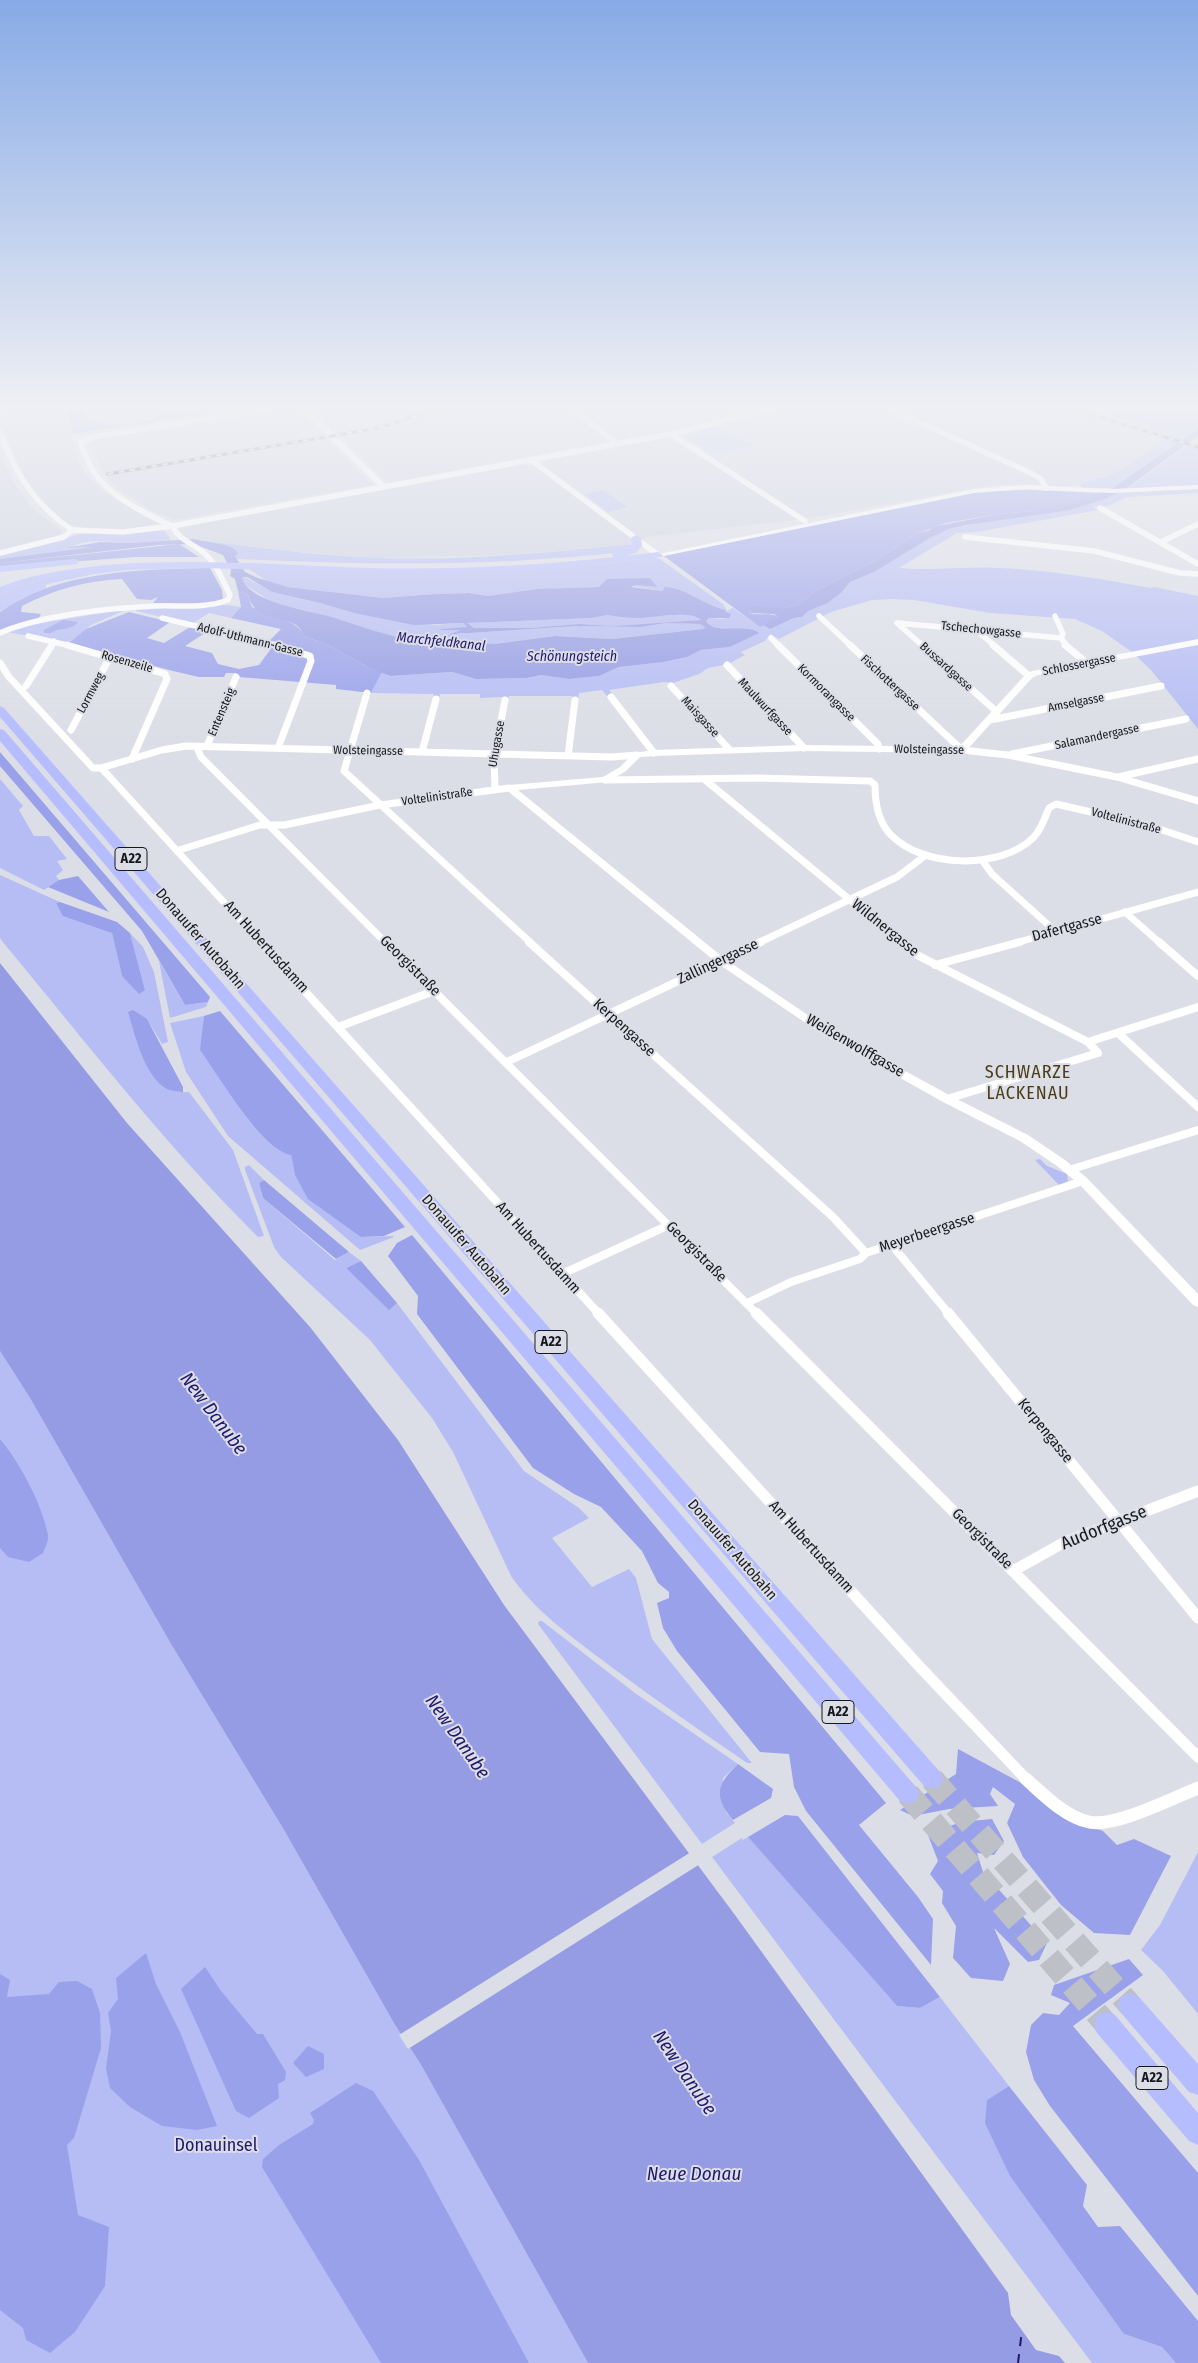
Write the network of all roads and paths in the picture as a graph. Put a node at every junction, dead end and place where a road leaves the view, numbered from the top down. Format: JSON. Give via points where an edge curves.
{"nodes":[{"id":1,"x":54,"y":519,"type":"edge"},
{"id":2,"x":160,"y":519,"type":"edge"},
{"id":3,"x":209,"y":519,"type":"edge"},
{"id":4,"x":611,"y":519,"type":"edge"},
{"id":5,"x":802,"y":519,"type":"edge"},
{"id":6,"x":814,"y":519,"type":"edge"},
{"id":7,"x":829,"y":519,"type":"edge"},
{"id":8,"x":1120,"y":519,"type":"edge"},
{"id":9,"x":805,"y":521,"type":"junction"},
{"id":10,"x":1198,"y":524,"type":"edge"},
{"id":11,"x":172,"y":526,"type":"junction"},
{"id":12,"x":72,"y":530,"type":"junction"},
{"id":13,"x":178,"y":536,"type":"joint"},
{"id":14,"x":965,"y":537,"type":"dead end"},
{"id":15,"x":636,"y":538,"type":"junction"},
{"id":16,"x":1161,"y":542,"type":"junction"},
{"id":17,"x":656,"y":553,"type":"junction"},
{"id":18,"x":0,"y":554,"type":"edge"},
{"id":19,"x":615,"y":556,"type":"junction"},
{"id":20,"x":170,"y":560,"type":"junction"},
{"id":21,"x":203,"y":562,"type":"junction"},
{"id":22,"x":244,"y":564,"type":"junction"},
{"id":23,"x":1198,"y":564,"type":"edge"},
{"id":24,"x":187,"y":565,"type":"junction"},
{"id":25,"x":0,"y":569,"type":"edge"},
{"id":26,"x":1198,"y":574,"type":"edge"},
{"id":27,"x":0,"y":580,"type":"edge"},
{"id":28,"x":0,"y":591,"type":"edge"},
{"id":29,"x":0,"y":608,"type":"edge"},
{"id":30,"x":818,"y":616,"type":"dead end"},
{"id":31,"x":1055,"y":616,"type":"dead end"},
{"id":32,"x":162,"y":618,"type":"dead end"},
{"id":33,"x":900,"y":622,"type":"joint"},
{"id":34,"x":975,"y":629,"type":"junction"},
{"id":35,"x":0,"y":633,"type":"edge"},
{"id":36,"x":28,"y":636,"type":"dead end"},
{"id":37,"x":771,"y":638,"type":"dead end"},
{"id":38,"x":1061,"y":638,"type":"junction"},
{"id":39,"x":54,"y":641,"type":"junction"},
{"id":40,"x":1198,"y":642,"type":"edge"},
{"id":41,"x":110,"y":657,"type":"junction"},
{"id":42,"x":0,"y":663,"type":"edge"},
{"id":43,"x":1087,"y":663,"type":"junction"},
{"id":44,"x":726,"y":665,"type":"dead end"},
{"id":45,"x":1029,"y":676,"type":"junction"},
{"id":46,"x":236,"y":677,"type":"dead end"},
{"id":47,"x":26,"y":686,"type":"dead end"},
{"id":48,"x":671,"y":686,"type":"dead end"},
{"id":49,"x":1161,"y":686,"type":"dead end"},
{"id":50,"x":367,"y":693,"type":"dead end"},
{"id":51,"x":611,"y":697,"type":"dead end"},
{"id":52,"x":436,"y":699,"type":"dead end"},
{"id":53,"x":0,"y":700,"type":"edge"},
{"id":54,"x":505,"y":700,"type":"dead end"},
{"id":55,"x":574,"y":700,"type":"dead end"},
{"id":56,"x":997,"y":712,"type":"junction"},
{"id":57,"x":1186,"y":719,"type":"dead end"},
{"id":58,"x":990,"y":720,"type":"junction"},
{"id":59,"x":3,"y":721,"type":"edge"},
{"id":60,"x":71,"y":730,"type":"dead end"},
{"id":61,"x":207,"y":746,"type":"junction"},
{"id":62,"x":197,"y":747,"type":"junction"},
{"id":63,"x":278,"y":748,"type":"junction"},
{"id":64,"x":804,"y":748,"type":"junction"},
{"id":65,"x":728,"y":749,"type":"junction"},
{"id":66,"x":879,"y":749,"type":"junction"},
{"id":67,"x":350,"y":750,"type":"junction"},
{"id":68,"x":962,"y":750,"type":"junction"},
{"id":69,"x":422,"y":752,"type":"junction"},
{"id":70,"x":654,"y":753,"type":"junction"},
{"id":71,"x":496,"y":754,"type":"junction"},
{"id":72,"x":637,"y":755,"type":"junction"},
{"id":73,"x":1008,"y":755,"type":"junction"},
{"id":74,"x":568,"y":756,"type":"junction"},
{"id":75,"x":132,"y":758,"type":"junction"},
{"id":76,"x":1198,"y":759,"type":"edge"},
{"id":77,"x":101,"y":768,"type":"junction"},
{"id":78,"x":1117,"y":778,"type":"junction"},
{"id":79,"x":704,"y":779,"type":"junction"},
{"id":80,"x":605,"y":780,"type":"junction"},
{"id":81,"x":509,"y":788,"type":"junction"},
{"id":82,"x":495,"y":789,"type":"junction"},
{"id":83,"x":1198,"y":801,"type":"edge"},
{"id":84,"x":380,"y":805,"type":"junction"},
{"id":85,"x":270,"y":825,"type":"junction"},
{"id":86,"x":1198,"y":842,"type":"edge"},
{"id":87,"x":179,"y":850,"type":"junction"},
{"id":88,"x":926,"y":855,"type":"junction"},
{"id":89,"x":982,"y":860,"type":"junction"},
{"id":90,"x":1198,"y":892,"type":"edge"},
{"id":91,"x":850,"y":900,"type":"junction"},
{"id":92,"x":1125,"y":912,"type":"junction"},
{"id":93,"x":1055,"y":931,"type":"junction"},
{"id":94,"x":721,"y":961,"type":"junction"},
{"id":95,"x":935,"y":965,"type":"junction"},
{"id":96,"x":1198,"y":976,"type":"edge"},
{"id":97,"x":434,"y":991,"type":"junction"},
{"id":98,"x":1198,"y":1007,"type":"edge"},
{"id":99,"x":608,"y":1014,"type":"junction"},
{"id":100,"x":338,"y":1027,"type":"junction"},
{"id":101,"x":1118,"y":1033,"type":"junction"},
{"id":102,"x":1088,"y":1042,"type":"junction"},
{"id":103,"x":507,"y":1062,"type":"junction"},
{"id":104,"x":947,"y":1099,"type":"junction"},
{"id":105,"x":1198,"y":1107,"type":"edge"},
{"id":106,"x":1198,"y":1130,"type":"edge"},
{"id":107,"x":1069,"y":1170,"type":"junction"},
{"id":108,"x":1083,"y":1181,"type":"junction"},
{"id":109,"x":669,"y":1225,"type":"junction"},
{"id":110,"x":891,"y":1244,"type":"junction"},
{"id":111,"x":866,"y":1253,"type":"junction"},
{"id":112,"x":562,"y":1274,"type":"junction"},
{"id":113,"x":1198,"y":1302,"type":"edge"},
{"id":114,"x":747,"y":1303,"type":"junction"},
{"id":115,"x":1198,"y":1490,"type":"edge"},
{"id":116,"x":1119,"y":1521,"type":"junction"},
{"id":117,"x":1013,"y":1571,"type":"junction"},
{"id":118,"x":1198,"y":1618,"type":"edge"},
{"id":119,"x":1198,"y":1757,"type":"edge"},
{"id":120,"x":932,"y":1778,"type":"tunnel mouth"},
{"id":121,"x":1198,"y":1788,"type":"edge"},
{"id":122,"x":908,"y":1794,"type":"tunnel mouth"},
{"id":123,"x":1130,"y":2005,"type":"tunnel mouth"},
{"id":124,"x":1106,"y":2024,"type":"tunnel mouth"},
{"id":125,"x":1198,"y":2084,"type":"edge"},
{"id":126,"x":1198,"y":2132,"type":"edge"}],
"edges":[{"from":1,"to":12,"type":"street"},
{"from":2,"to":11,"type":"street"},
{"from":3,"to":11,"type":"street"},
{"from":4,"to":15,"type":"street"},
{"from":5,"to":9,"type":"street"},
{"from":6,"to":9,"type":"street"},
{"from":7,"to":17,"type":"street"},
{"from":8,"to":16,"type":"street"},
{"from":9,"to":17,"type":"street"},
{"from":10,"to":16,"type":"street"},
{"from":11,"to":12,"type":"street","via":[[123,532]]},
{"from":11,"to":13,"type":"street"},
{"from":12,"to":18,"type":"street","via":[[64,537]]},
{"from":13,"to":35,"type":"street","via":[[206,554],[230,595],[228,600],[209,605],[124,608],[21,626]]},
{"from":14,"to":26,"type":"street","via":[[1094,551],[1180,573]]},
{"from":15,"to":17,"type":"street"},
{"from":15,"to":19,"type":"highway","via":[[634,549]]},
{"from":16,"to":23,"type":"street"},
{"from":17,"to":19,"type":"highway"},
{"from":17,"to":22,"type":"highway","via":[[556,566],[470,571],[373,571]]},
{"from":19,"to":22,"type":"highway","via":[[528,564],[435,567]]},
{"from":20,"to":21,"type":"highway"},
{"from":20,"to":25,"type":"highway","via":[[106,560]]},
{"from":20,"to":27,"type":"highway","via":[[78,568]]},
{"from":21,"to":22,"type":"highway"},
{"from":21,"to":24,"type":"highway"},
{"from":24,"to":28,"type":"highway","via":[[70,572],[29,580]]},
{"from":24,"to":29,"type":"highway","via":[[69,579],[26,593]]},
{"from":30,"to":68,"type":"street","name":"Fischottergasse"},
{"from":31,"to":38,"type":"street","via":[[1063,634]]},
{"from":32,"to":63,"type":"street","name":"Adolf-Uthmann-Gasse","via":[[306,653],[312,658]]},
{"from":33,"to":34,"type":"street","name":"Tschechowgasse"},
{"from":33,"to":56,"type":"street","name":"Bussardgasse","via":[[897,623]]},
{"from":34,"to":38,"type":"street","name":"Tschechowgasse"},
{"from":34,"to":45,"type":"street"},
{"from":36,"to":39,"type":"street","name":"Rosenzeile"},
{"from":37,"to":66,"type":"street","name":"Kormorangasse","via":[[878,744]]},
{"from":38,"to":43,"type":"street"},
{"from":39,"to":41,"type":"street","name":"Rosenzeile"},
{"from":39,"to":47,"type":"street"},
{"from":40,"to":43,"type":"street","name":"Schlossergasse"},
{"from":41,"to":60,"type":"street","name":"Lormweg"},
{"from":41,"to":75,"type":"street","name":"Rosenzeile","via":[[167,676]]},
{"from":42,"to":77,"type":"street","name":"Am Hubertusdamm","via":[[9,677],[93,768]]},
{"from":43,"to":45,"type":"street","name":"Schlossergasse"},
{"from":44,"to":64,"type":"street","name":"Maulwurfgasse"},
{"from":45,"to":56,"type":"street","name":"Schlossergasse"},
{"from":46,"to":61,"type":"street","name":"Entensteig"},
{"from":48,"to":65,"type":"street","name":"Maisgasse"},
{"from":49,"to":58,"type":"street","name":"Amselgasse"},
{"from":50,"to":67,"type":"street"},
{"from":51,"to":70,"type":"street"},
{"from":52,"to":69,"type":"street"},
{"from":53,"to":59,"type":"highway"},
{"from":54,"to":71,"type":"street","name":"Uhugasse"},
{"from":55,"to":74,"type":"street"},
{"from":56,"to":58,"type":"street","name":"Schlossergasse"},
{"from":57,"to":73,"type":"street","name":"Salamandergasse"},
{"from":58,"to":68,"type":"street","name":"Schlossergasse"},
{"from":59,"to":120,"type":"highway","name":"Donauufer Autobahn","number":"A22"},
{"from":59,"to":122,"type":"highway","name":"Donauufer Autobahn","number":"A22"},
{"from":61,"to":62,"type":"street","name":"Wolsteingasse"},
{"from":61,"to":63,"type":"street","name":"Wolsteingasse"},
{"from":62,"to":75,"type":"street","name":"Wolsteingasse","via":[[162,750]]},
{"from":62,"to":85,"type":"street","name":"Georgistraße","via":[[201,757]]},
{"from":63,"to":67,"type":"street","name":"Wolsteingasse"},
{"from":64,"to":65,"type":"street","name":"Wolsteingasse"},
{"from":64,"to":66,"type":"street","name":"Wolsteingasse"},
{"from":65,"to":70,"type":"street","name":"Wolsteingasse"},
{"from":66,"to":68,"type":"street","name":"Wolsteingasse"},
{"from":67,"to":69,"type":"street","name":"Wolsteingasse"},
{"from":67,"to":84,"type":"street","name":"Kerpengasse","via":[[344,771]]},
{"from":68,"to":73,"type":"street","name":"Wolsteingasse"},
{"from":69,"to":71,"type":"street","name":"Wolsteingasse"},
{"from":70,"to":72,"type":"street"},
{"from":71,"to":74,"type":"street","name":"Wolsteingasse"},
{"from":71,"to":82,"type":"street","name":"Uhugasse","via":[[492,781]]},
{"from":72,"to":74,"type":"street","name":"Wolsteingasse"},
{"from":72,"to":80,"type":"street","name":"Voltelinistraße"},
{"from":73,"to":78,"type":"street","name":"Wolsteingasse"},
{"from":75,"to":77,"type":"street","name":"Wolsteingasse"},
{"from":76,"to":78,"type":"street"},
{"from":77,"to":87,"type":"street","name":"Am Hubertusdamm"},
{"from":78,"to":83,"type":"street","name":"Wolsteingasse"},
{"from":79,"to":80,"type":"street","name":"Voltelinistraße"},
{"from":79,"to":88,"type":"street","name":"Voltelinistraße","via":[[814,779],[874,783],[875,804],[892,836]]},
{"from":79,"to":91,"type":"street","name":"Wildnergasse"},
{"from":80,"to":81,"type":"street","name":"Voltelinistraße"},
{"from":81,"to":82,"type":"street","name":"Voltelinistraße"},
{"from":81,"to":94,"type":"street","name":"Weißenwolffgasse"},
{"from":82,"to":84,"type":"street","name":"Voltelinistraße"},
{"from":84,"to":85,"type":"street","name":"Voltelinistraße","via":[[284,826]]},
{"from":84,"to":99,"type":"street","name":"Kerpengasse"},
{"from":85,"to":87,"type":"street","name":"Voltelinistraße","via":[[260,825]]},
{"from":85,"to":97,"type":"street","name":"Georgistraße"},
{"from":86,"to":89,"type":"street","name":"Voltelinistraße","via":[[1147,825],[1053,804],[1037,833],[1021,848],[1007,855]]},
{"from":87,"to":100,"type":"street","name":"Am Hubertusdamm"},
{"from":88,"to":89,"type":"street","via":[[964,861]]},
{"from":88,"to":91,"type":"street","name":"Zallingergasse","via":[[897,877]]},
{"from":89,"to":93,"type":"street","via":[[992,874]]},
{"from":90,"to":92,"type":"street","name":"Dafertgasse"},
{"from":91,"to":94,"type":"street","name":"Zallingergasse"},
{"from":91,"to":95,"type":"street","name":"Wildnergasse","via":[[917,955]]},
{"from":92,"to":93,"type":"street","name":"Dafertgasse"},
{"from":92,"to":96,"type":"street"},
{"from":93,"to":95,"type":"street","name":"Dafertgasse"},
{"from":94,"to":99,"type":"street","name":"Zallingergasse"},
{"from":94,"to":104,"type":"street","name":"Weißenwolffgasse","via":[[826,1032]]},
{"from":95,"to":102,"type":"street","name":"Wildnergasse"},
{"from":97,"to":100,"type":"street"},
{"from":97,"to":103,"type":"street","name":"Georgistraße"},
{"from":98,"to":101,"type":"street"},
{"from":99,"to":103,"type":"street","name":"Zallingergasse"},
{"from":99,"to":111,"type":"street","name":"Kerpengasse","via":[[833,1217]]},
{"from":100,"to":112,"type":"street","name":"Am Hubertusdamm"},
{"from":101,"to":102,"type":"street"},
{"from":101,"to":105,"type":"street"},
{"from":102,"to":104,"type":"street","via":[[1098,1053]]},
{"from":103,"to":109,"type":"street","name":"Georgistraße"},
{"from":104,"to":107,"type":"street","name":"Weißenwolffgasse","via":[[1024,1138]]},
{"from":106,"to":107,"type":"street"},
{"from":107,"to":108,"type":"street","name":"Weißenwolffgasse"},
{"from":108,"to":110,"type":"street","name":"Meyerbeergasse"},
{"from":108,"to":113,"type":"street","name":"Weißenwolffgasse"},
{"from":109,"to":112,"type":"street"},
{"from":109,"to":114,"type":"street","name":"Georgistraße"},
{"from":110,"to":111,"type":"street","name":"Meyerbeergasse"},
{"from":110,"to":116,"type":"street","name":"Kerpengasse"},
{"from":111,"to":114,"type":"street","name":"Meyerbeergasse","via":[[860,1259],[791,1282]]},
{"from":112,"to":121,"type":"street","name":"Am Hubertusdamm","via":[[997,1750],[1063,1809],[1088,1822],[1104,1823]]},
{"from":114,"to":117,"type":"street","name":"Georgistraße"},
{"from":115,"to":116,"type":"street","name":"Audorfgasse"},
{"from":116,"to":117,"type":"street","name":"Audorfgasse","via":[[1063,1543]]},
{"from":116,"to":118,"type":"street","name":"Kerpengasse"},
{"from":117,"to":119,"type":"street","name":"Georgistraße"},
{"from":123,"to":125,"type":"highway","number":"A22"},
{"from":124,"to":126,"type":"highway","number":"A22"}]}
